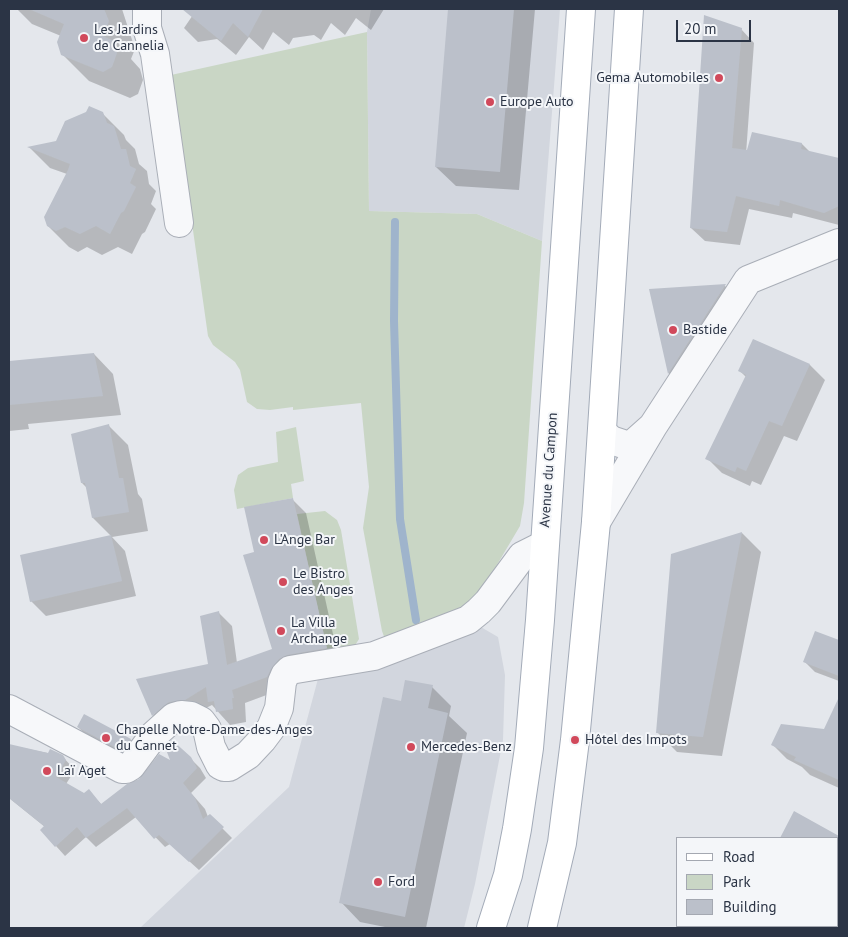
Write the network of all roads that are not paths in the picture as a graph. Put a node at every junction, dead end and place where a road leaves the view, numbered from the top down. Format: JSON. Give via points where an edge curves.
{"nodes":[{"id":1,"x":147,"y":9,"type":"edge"},
{"id":2,"x":581,"y":9,"type":"edge"},
{"id":3,"x":629,"y":9,"type":"edge"},
{"id":4,"x":179,"y":223,"type":"dead end"},
{"id":5,"x":839,"y":243,"type":"edge"},
{"id":6,"x":653,"y":426,"type":"junction"},
{"id":7,"x":602,"y":432,"type":"junction"},
{"id":8,"x":596,"y":522,"type":"junction"},
{"id":9,"x":544,"y":545,"type":"junction"},
{"id":10,"x":9,"y":709,"type":"edge"},
{"id":11,"x":492,"y":928,"type":"edge"},
{"id":12,"x":542,"y":928,"type":"edge"}],
"edges":[{"from":1,"to":4,"type":"street","via":[[147,28],[155,54]]},
{"from":2,"to":9,"type":"main road","name":"Avenue du Campon"},
{"from":3,"to":7,"type":"main road"},
{"from":5,"to":6,"type":"street","via":[[748,280]]},
{"from":6,"to":7,"type":"street","via":[[642,438],[626,445],[611,440]]},
{"from":6,"to":8,"type":"street"},
{"from":7,"to":8,"type":"main road"},
{"from":8,"to":12,"type":"main road","via":[[562,843]]},
{"from":9,"to":10,"type":"street","via":[[522,556],[488,602],[468,620],[374,656],[290,670],[282,682],[279,708],[271,728],[248,755],[229,767],[220,765],[207,729],[191,716],[174,716],[130,766],[122,769]]},
{"from":9,"to":11,"type":"main road","name":"Avenue du Campon","via":[[529,748],[508,875]]}]}
